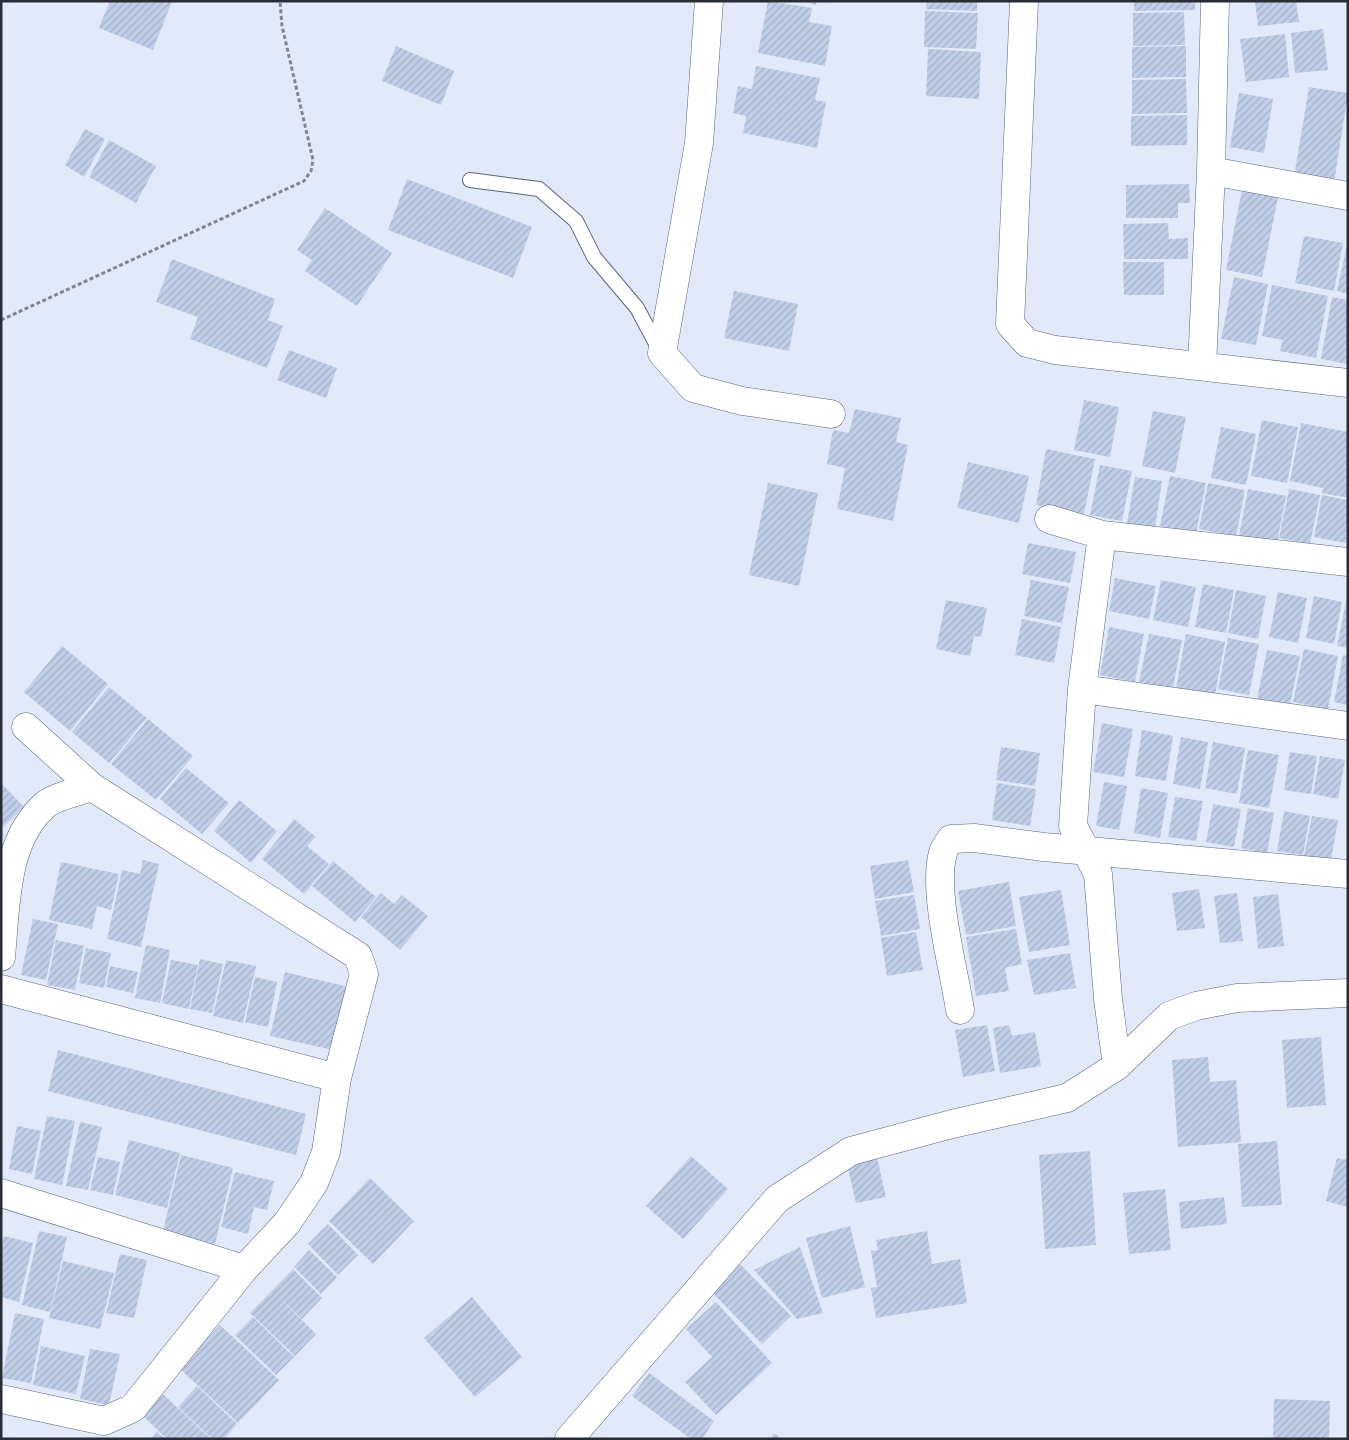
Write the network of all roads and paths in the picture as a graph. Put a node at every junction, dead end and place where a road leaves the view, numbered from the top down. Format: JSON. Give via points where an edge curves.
{"nodes":[{"id":1,"x":280,"y":1,"type":"edge"},
{"id":2,"x":709,"y":1,"type":"edge"},
{"id":3,"x":1024,"y":1,"type":"edge"},
{"id":4,"x":1215,"y":1,"type":"edge"},
{"id":5,"x":1211,"y":171,"type":"junction"},
{"id":6,"x":470,"y":180,"type":"dead end"},
{"id":7,"x":1348,"y":196,"type":"edge"},
{"id":8,"x":1,"y":320,"type":"edge"},
{"id":9,"x":662,"y":354,"type":"junction"},
{"id":10,"x":1202,"y":366,"type":"junction"},
{"id":11,"x":1348,"y":383,"type":"edge"},
{"id":12,"x":830,"y":414,"type":"dead end"},
{"id":13,"x":1049,"y":519,"type":"dead end"},
{"id":14,"x":1102,"y":535,"type":"junction"},
{"id":15,"x":1348,"y":562,"type":"edge"},
{"id":16,"x":1082,"y":689,"type":"junction"},
{"id":17,"x":1348,"y":726,"type":"edge"},
{"id":18,"x":26,"y":727,"type":"dead end"},
{"id":19,"x":92,"y":787,"type":"junction"},
{"id":20,"x":1085,"y":850,"type":"junction"},
{"id":21,"x":1348,"y":874,"type":"edge"},
{"id":22,"x":1,"y":957,"type":"edge"},
{"id":23,"x":1,"y":989,"type":"edge"},
{"id":24,"x":1348,"y":992,"type":"edge"},
{"id":25,"x":960,"y":1010,"type":"dead end"},
{"id":26,"x":1117,"y":1066,"type":"junction"},
{"id":27,"x":337,"y":1078,"type":"junction"},
{"id":28,"x":1,"y":1193,"type":"edge"},
{"id":29,"x":244,"y":1270,"type":"junction"},
{"id":30,"x":1,"y":1399,"type":"edge"},
{"id":31,"x":569,"y":1439,"type":"edge"}],
"edges":[{"from":1,"to":8,"type":"path","via":[[282,26],[313,160],[304,181]]},
{"from":2,"to":9,"type":"street","via":[[699,143]]},
{"from":3,"to":10,"type":"street","via":[[1010,324],[1027,343],[1055,350]]},
{"from":4,"to":5,"type":"street"},
{"from":5,"to":7,"type":"street"},
{"from":5,"to":10,"type":"street"},
{"from":6,"to":9,"type":"lane","via":[[539,189],[576,221],[594,257],[638,308]]},
{"from":9,"to":12,"type":"street","via":[[692,388],[742,401]]},
{"from":10,"to":11,"type":"street"},
{"from":13,"to":14,"type":"street"},
{"from":14,"to":15,"type":"street"},
{"from":14,"to":16,"type":"street"},
{"from":16,"to":17,"type":"street"},
{"from":16,"to":20,"type":"street","via":[[1073,826]]},
{"from":18,"to":19,"type":"street"},
{"from":19,"to":22,"type":"street","via":[[46,803],[24,830],[9,878]]},
{"from":19,"to":27,"type":"street","via":[[358,956],[364,974]]},
{"from":20,"to":21,"type":"street"},
{"from":20,"to":25,"type":"street","via":[[974,838],[951,839],[943,852],[940,877],[942,911]]},
{"from":20,"to":26,"type":"street","via":[[1098,874]]},
{"from":23,"to":27,"type":"street"},
{"from":24,"to":26,"type":"street","via":[[1237,998],[1196,1006],[1169,1016]]},
{"from":26,"to":31,"type":"street","via":[[1067,1098],[851,1151],[778,1199]]},
{"from":27,"to":29,"type":"street","via":[[326,1152],[314,1183],[287,1223]]},
{"from":28,"to":29,"type":"street"},
{"from":29,"to":30,"type":"street","via":[[133,1408],[121,1415],[104,1421]]}]}
